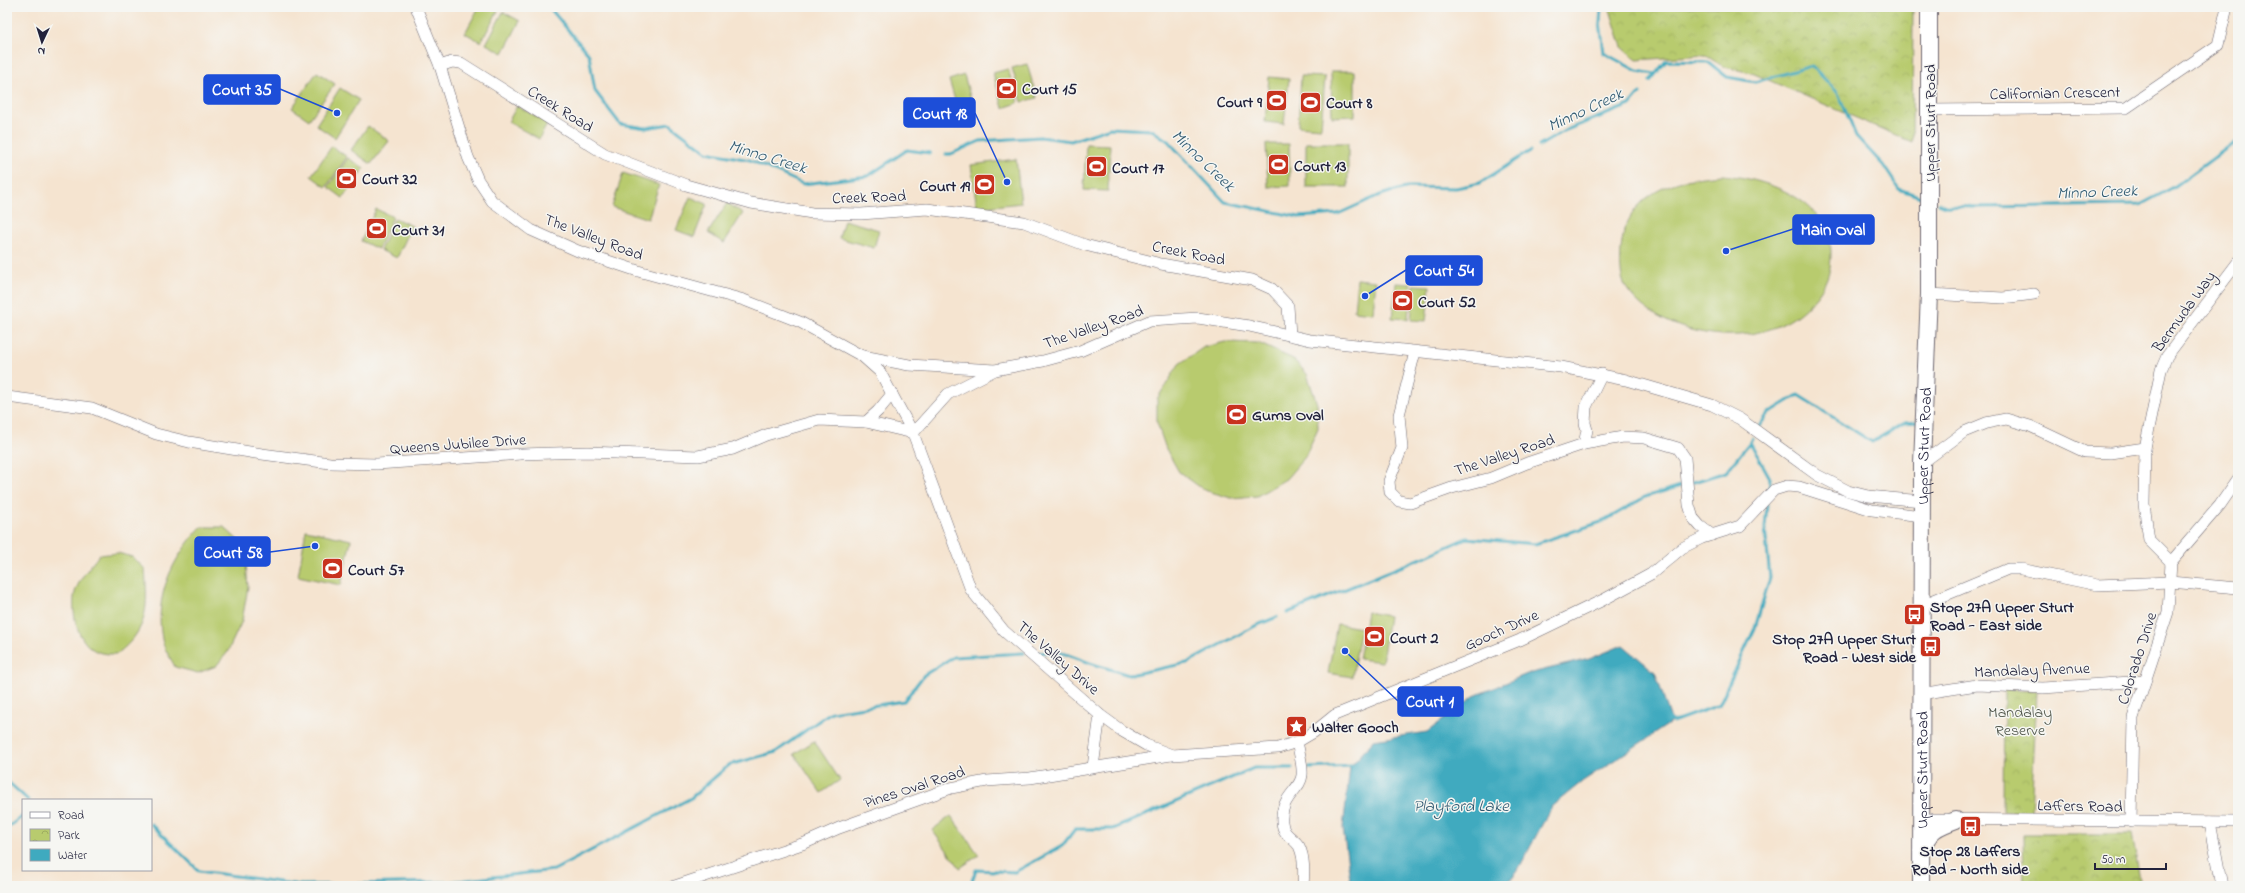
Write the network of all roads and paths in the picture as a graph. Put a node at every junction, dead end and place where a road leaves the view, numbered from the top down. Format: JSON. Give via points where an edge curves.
{"nodes":[{"id":1,"x":416,"y":7,"type":"edge"},
{"id":2,"x":1929,"y":7,"type":"edge"},
{"id":3,"x":2227,"y":7,"type":"edge"},
{"id":4,"x":440,"y":66,"type":"junction"},
{"id":5,"x":1930,"y":110,"type":"junction"},
{"id":6,"x":2238,"y":262,"type":"edge"},
{"id":7,"x":1929,"y":294,"type":"junction"},
{"id":8,"x":2034,"y":294,"type":"dead end"},
{"id":9,"x":1290,"y":335,"type":"junction"},
{"id":10,"x":1415,"y":352,"type":"junction"},
{"id":11,"x":862,"y":356,"type":"junction"},
{"id":12,"x":995,"y":370,"type":"junction"},
{"id":13,"x":1602,"y":374,"type":"junction"},
{"id":14,"x":892,"y":394,"type":"junction"},
{"id":15,"x":7,"y":397,"type":"edge"},
{"id":16,"x":866,"y":422,"type":"junction"},
{"id":17,"x":912,"y":433,"type":"junction"},
{"id":18,"x":1584,"y":444,"type":"junction"},
{"id":19,"x":2144,"y":448,"type":"junction"},
{"id":20,"x":1922,"y":463,"type":"junction"},
{"id":21,"x":2238,"y":479,"type":"edge"},
{"id":22,"x":1922,"y":508,"type":"junction"},
{"id":23,"x":1712,"y":535,"type":"junction"},
{"id":24,"x":2171,"y":562,"type":"junction"},
{"id":25,"x":2170,"y":582,"type":"junction"},
{"id":26,"x":2238,"y":588,"type":"edge"},
{"id":27,"x":1922,"y":605,"type":"junction"},
{"id":28,"x":2145,"y":681,"type":"junction"},
{"id":29,"x":1920,"y":694,"type":"junction"},
{"id":30,"x":1100,"y":715,"type":"junction"},
{"id":31,"x":1297,"y":742,"type":"junction"},
{"id":32,"x":1172,"y":755,"type":"junction"},
{"id":33,"x":1093,"y":767,"type":"junction"},
{"id":34,"x":1921,"y":819,"type":"junction"},
{"id":35,"x":1956,"y":820,"type":"junction"},
{"id":36,"x":2131,"y":822,"type":"junction"},
{"id":37,"x":2210,"y":822,"type":"junction"},
{"id":38,"x":2238,"y":822,"type":"edge"},
{"id":39,"x":1921,"y":851,"type":"junction"},
{"id":40,"x":675,"y":886,"type":"edge"},
{"id":41,"x":1303,"y":886,"type":"edge"},
{"id":42,"x":1921,"y":886,"type":"edge"},
{"id":43,"x":2222,"y":886,"type":"edge"}],
"edges":[{"from":1,"to":4,"type":"street","name":"The Valley Road"},
{"from":2,"to":5,"type":"main road","name":"Upper Sturt Road"},
{"from":3,"to":5,"type":"street","name":"Californian Crescent","via":[[2218,45],[2126,108]]},
{"from":4,"to":9,"type":"street","name":"Creek Road","via":[[452,62],[461,63],[605,154],[686,185],[751,203],[812,213],[860,214],[927,209],[1024,222],[1085,245],[1161,264],[1252,280],[1272,289],[1288,306]]},
{"from":4,"to":11,"type":"street","name":"The Valley Road","via":[[468,157],[478,180],[492,201],[531,230],[578,251],[638,271],[744,300],[800,322]]},
{"from":5,"to":7,"type":"main road","name":"Upper Sturt Road"},
{"from":6,"to":19,"type":"street","name":"Bermuda Way","via":[[2167,356],[2161,370]]},
{"from":7,"to":8,"type":"street","via":[[2003,298]]},
{"from":7,"to":20,"type":"main road","name":"Upper Sturt Road"},
{"from":9,"to":10,"type":"street","name":"The Valley Road","via":[[1310,340]]},
{"from":9,"to":12,"type":"street","name":"The Valley Road","via":[[1198,318],[1149,321],[1080,351]]},
{"from":10,"to":13,"type":"street","name":"The Valley Road","via":[[1519,362]]},
{"from":10,"to":18,"type":"street","name":"The Valley Road","via":[[1399,414],[1402,448],[1389,481],[1390,492],[1399,501],[1410,503],[1491,478]]},
{"from":11,"to":12,"type":"street","name":"The Valley Road","via":[[909,365]]},
{"from":11,"to":14,"type":"street","name":"The Valley Road","via":[[880,372]]},
{"from":12,"to":17,"type":"street","name":"The Valley Road","via":[[948,394]]},
{"from":13,"to":18,"type":"street","via":[[1586,407],[1587,430]]},
{"from":13,"to":22,"type":"street","name":"The Valley Road","via":[[1718,408],[1740,419],[1817,475],[1848,491]]},
{"from":14,"to":16,"type":"street"},
{"from":14,"to":17,"type":"street","name":"The Valley Road"},
{"from":15,"to":16,"type":"street","name":"Queens Jubilee Drive","via":[[92,408],[156,434],[213,446],[330,463],[377,464],[587,452],[698,456],[733,449],[766,435],[819,420]]},
{"from":16,"to":17,"type":"street","name":"Queens Jubilee Drive"},
{"from":17,"to":30,"type":"street","name":"The Valley Drive","via":[[971,590],[1004,631]]},
{"from":18,"to":23,"type":"street","name":"The Valley Road","via":[[1623,437],[1644,438],[1678,448],[1685,458],[1689,505],[1693,518]]},
{"from":19,"to":20,"type":"street","via":[[2111,453],[2085,452],[2030,426],[2006,419],[1986,423],[1964,432]]},
{"from":19,"to":24,"type":"street","name":"Bermuda Way","via":[[2144,504],[2149,540]]},
{"from":20,"to":22,"type":"main road","name":"Upper Sturt Road"},
{"from":21,"to":24,"type":"street","via":[[2220,505]]},
{"from":22,"to":23,"type":"street","name":"Gooch Drive","via":[[1872,510],[1814,490],[1787,486],[1774,490],[1740,526]]},
{"from":22,"to":27,"type":"main road","name":"Upper Sturt Road"},
{"from":23,"to":31,"type":"street","name":"Gooch Drive","via":[[1682,548],[1651,574],[1603,600],[1520,640],[1335,714],[1314,732]]},
{"from":24,"to":25,"type":"street","name":"Colorado Drive"},
{"from":25,"to":26,"type":"street"},
{"from":25,"to":27,"type":"street","via":[[2096,585],[2021,569],[2008,569]]},
{"from":25,"to":28,"type":"street","name":"Colorado Drive","via":[[2168,612]]},
{"from":27,"to":29,"type":"main road","name":"Upper Sturt Road"},
{"from":28,"to":29,"type":"street","name":"Mandalay Avenue","via":[[2043,688],[1977,685]]},
{"from":28,"to":36,"type":"street","name":"Colorado Drive","via":[[2133,718]]},
{"from":29,"to":34,"type":"main road","name":"Upper Sturt Road"},
{"from":30,"to":32,"type":"street","name":"The Valley Drive","via":[[1146,745]]},
{"from":30,"to":33,"type":"street"},
{"from":31,"to":32,"type":"street","name":"The Valley Drive","via":[[1278,748]]},
{"from":31,"to":41,"type":"street","via":[[1301,782],[1287,797],[1282,823],[1287,837],[1299,846],[1305,872]]},
{"from":32,"to":33,"type":"street","name":"Pines Oval Road"},
{"from":33,"to":40,"type":"street","name":"Pines Oval Road","via":[[951,788],[839,828],[805,843]]},
{"from":34,"to":35,"type":"street","name":"Laffers Road"},
{"from":34,"to":39,"type":"main road","name":"Upper Sturt Road"},
{"from":35,"to":36,"type":"street","name":"Laffers Road"},
{"from":35,"to":39,"type":"main road","via":[[1936,827],[1926,838]]},
{"from":36,"to":37,"type":"street","name":"Laffers Road"},
{"from":37,"to":38,"type":"street","name":"Laffers Road"},
{"from":37,"to":43,"type":"street"},
{"from":39,"to":42,"type":"main road","name":"Upper Sturt Road"}]}
